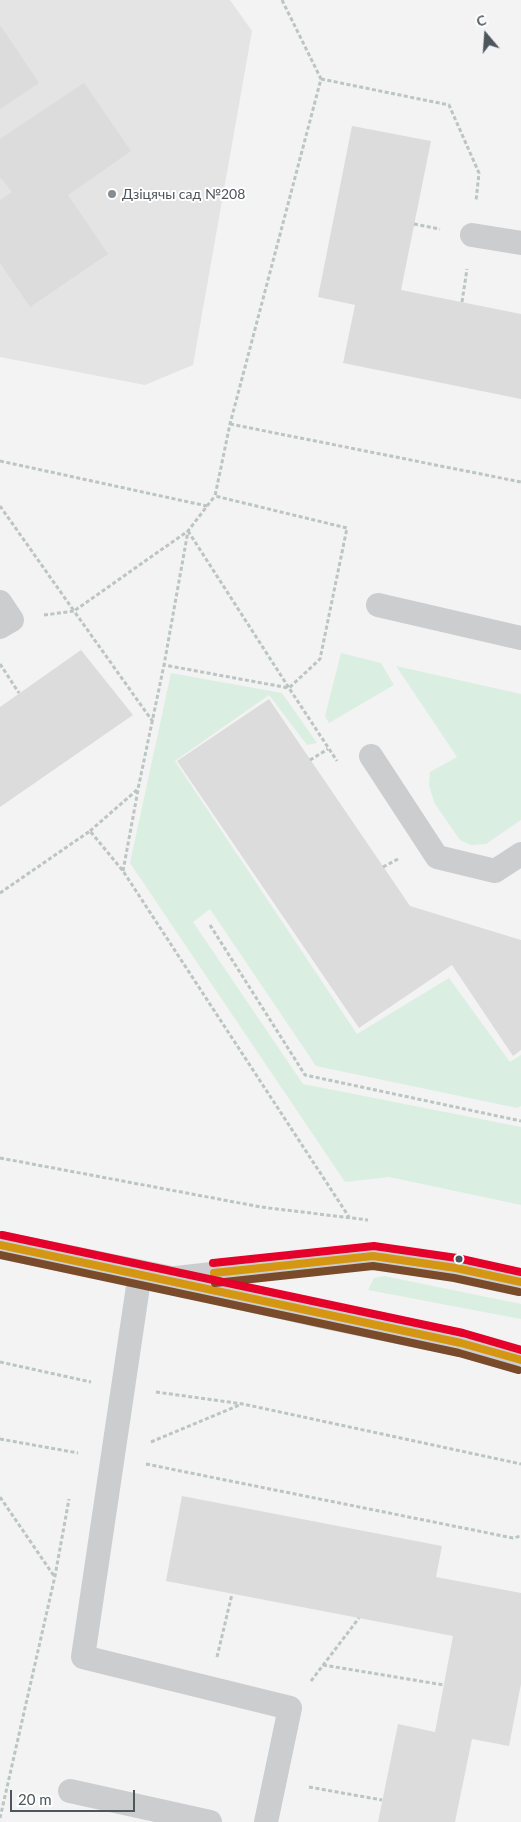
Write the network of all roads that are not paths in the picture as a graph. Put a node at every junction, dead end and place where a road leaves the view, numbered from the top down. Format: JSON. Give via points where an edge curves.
{"nodes":[{"id":1,"x":472,"y":235,"type":"road end"},
{"id":2,"x":521,"y":243,"type":"edge"},
{"id":3,"x":0,"y":602,"type":"edge"},
{"id":4,"x":378,"y":605,"type":"dead end"},
{"id":5,"x":0,"y":627,"type":"edge"},
{"id":6,"x":521,"y":638,"type":"edge"},
{"id":7,"x":371,"y":756,"type":"dead end"},
{"id":8,"x":521,"y":854,"type":"edge"},
{"id":9,"x":0,"y":1245,"type":"edge"},
{"id":10,"x":140,"y":1274,"type":"junction"},
{"id":11,"x":166,"y":1279,"type":"junction"},
{"id":12,"x":521,"y":1282,"type":"edge"},
{"id":13,"x":521,"y":1360,"type":"edge"},
{"id":14,"x":70,"y":1791,"type":"dead end"},
{"id":15,"x":210,"y":1822,"type":"edge"},
{"id":16,"x":266,"y":1822,"type":"edge"}],
"edges":[{"from":1,"to":2,"type":"lane"},
{"from":3,"to":5,"type":"lane","via":[[12,620]]},
{"from":4,"to":6,"type":"lane"},
{"from":7,"to":8,"type":"lane","via":[[437,857],[495,871]]},
{"from":9,"to":10,"type":"main road"},
{"from":10,"to":11,"type":"main road"},
{"from":10,"to":16,"type":"lane","via":[[83,1657],[290,1708]]},
{"from":11,"to":12,"type":"lane","via":[[373,1256],[456,1268]]},
{"from":11,"to":13,"type":"main road","via":[[461,1343]]},
{"from":14,"to":15,"type":"lane"}]}
